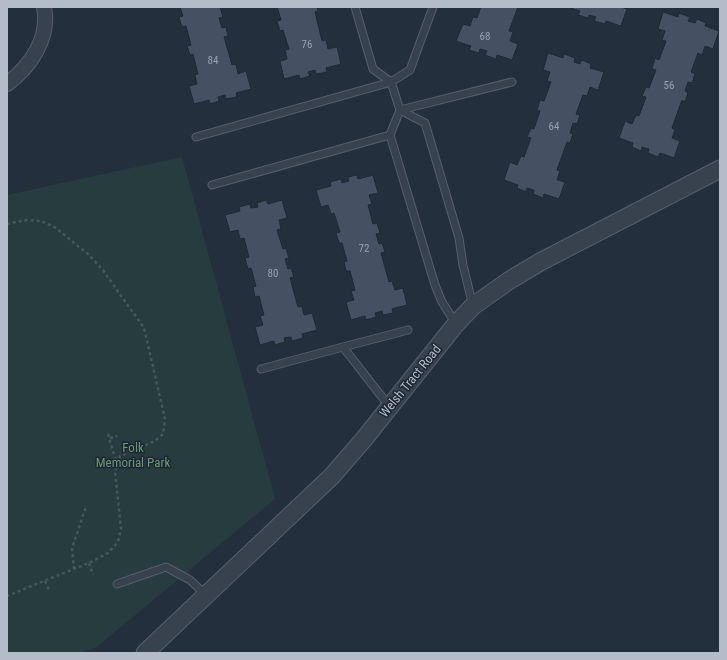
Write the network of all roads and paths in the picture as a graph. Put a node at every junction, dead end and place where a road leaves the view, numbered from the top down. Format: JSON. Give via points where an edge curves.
{"nodes":[{"id":1,"x":44,"y":7,"type":"edge"},
{"id":2,"x":355,"y":7,"type":"edge"},
{"id":3,"x":433,"y":7,"type":"edge"},
{"id":4,"x":391,"y":82,"type":"junction"},
{"id":5,"x":512,"y":82,"type":"dead end"},
{"id":6,"x":7,"y":84,"type":"edge"},
{"id":7,"x":400,"y":110,"type":"junction"},
{"id":8,"x":390,"y":135,"type":"junction"},
{"id":9,"x":196,"y":137,"type":"dead end"},
{"id":10,"x":720,"y":169,"type":"edge"},
{"id":11,"x":212,"y":185,"type":"dead end"},
{"id":12,"x":7,"y":224,"type":"edge"},
{"id":13,"x":473,"y":306,"type":"junction"},
{"id":14,"x":456,"y":324,"type":"junction"},
{"id":15,"x":408,"y":330,"type":"dead end"},
{"id":16,"x":343,"y":347,"type":"junction"},
{"id":17,"x":261,"y":369,"type":"dead end"},
{"id":18,"x":389,"y":406,"type":"junction"},
{"id":19,"x":108,"y":434,"type":"dead end"},
{"id":20,"x":117,"y":436,"type":"dead end"},
{"id":21,"x":110,"y":438,"type":"junction"},
{"id":22,"x":117,"y":466,"type":"junction"},
{"id":23,"x":86,"y":508,"type":"dead end"},
{"id":24,"x":89,"y":563,"type":"junction"},
{"id":25,"x":74,"y":569,"type":"junction"},
{"id":26,"x":94,"y":575,"type":"dead end"},
{"id":27,"x":45,"y":581,"type":"junction"},
{"id":28,"x":117,"y":584,"type":"dead end"},
{"id":29,"x":50,"y":592,"type":"dead end"},
{"id":30,"x":205,"y":594,"type":"junction"},
{"id":31,"x":7,"y":596,"type":"edge"},
{"id":32,"x":145,"y":653,"type":"edge"}],
"edges":[{"from":1,"to":6,"type":"street","via":[[45,23],[36,52],[27,66]]},
{"from":2,"to":4,"type":"lane","via":[[373,69]]},
{"from":3,"to":4,"type":"lane","via":[[410,70]]},
{"from":4,"to":7,"type":"lane"},
{"from":4,"to":9,"type":"lane"},
{"from":5,"to":7,"type":"lane"},
{"from":7,"to":8,"type":"lane"},
{"from":7,"to":13,"type":"lane","via":[[425,123],[459,238]]},
{"from":8,"to":11,"type":"lane"},
{"from":8,"to":14,"type":"lane","via":[[435,285]]},
{"from":10,"to":13,"type":"street","name":"Welsh Tract Road","via":[[540,262]]},
{"from":12,"to":22,"type":"path","via":[[27,220],[41,221],[56,228],[89,255],[144,328],[165,419],[163,434],[155,441],[120,456]]},
{"from":13,"to":14,"type":"street","name":"Welsh Tract Road"},
{"from":14,"to":18,"type":"street","name":"Welsh Tract Road"},
{"from":15,"to":16,"type":"lane"},
{"from":16,"to":17,"type":"lane"},
{"from":16,"to":18,"type":"lane"},
{"from":18,"to":30,"type":"street","name":"Welsh Tract Road","via":[[332,476]]},
{"from":19,"to":21,"type":"path"},
{"from":20,"to":21,"type":"path"},
{"from":21,"to":22,"type":"path"},
{"from":22,"to":24,"type":"path","via":[[115,472],[121,529],[118,542],[108,553]]},
{"from":23,"to":25,"type":"path","via":[[72,548]]},
{"from":24,"to":25,"type":"path"},
{"from":24,"to":26,"type":"path"},
{"from":25,"to":27,"type":"path"},
{"from":27,"to":29,"type":"path"},
{"from":27,"to":31,"type":"path"},
{"from":28,"to":30,"type":"lane","via":[[166,567],[190,580]]},
{"from":30,"to":32,"type":"street","name":"Welsh Tract Road"}]}
